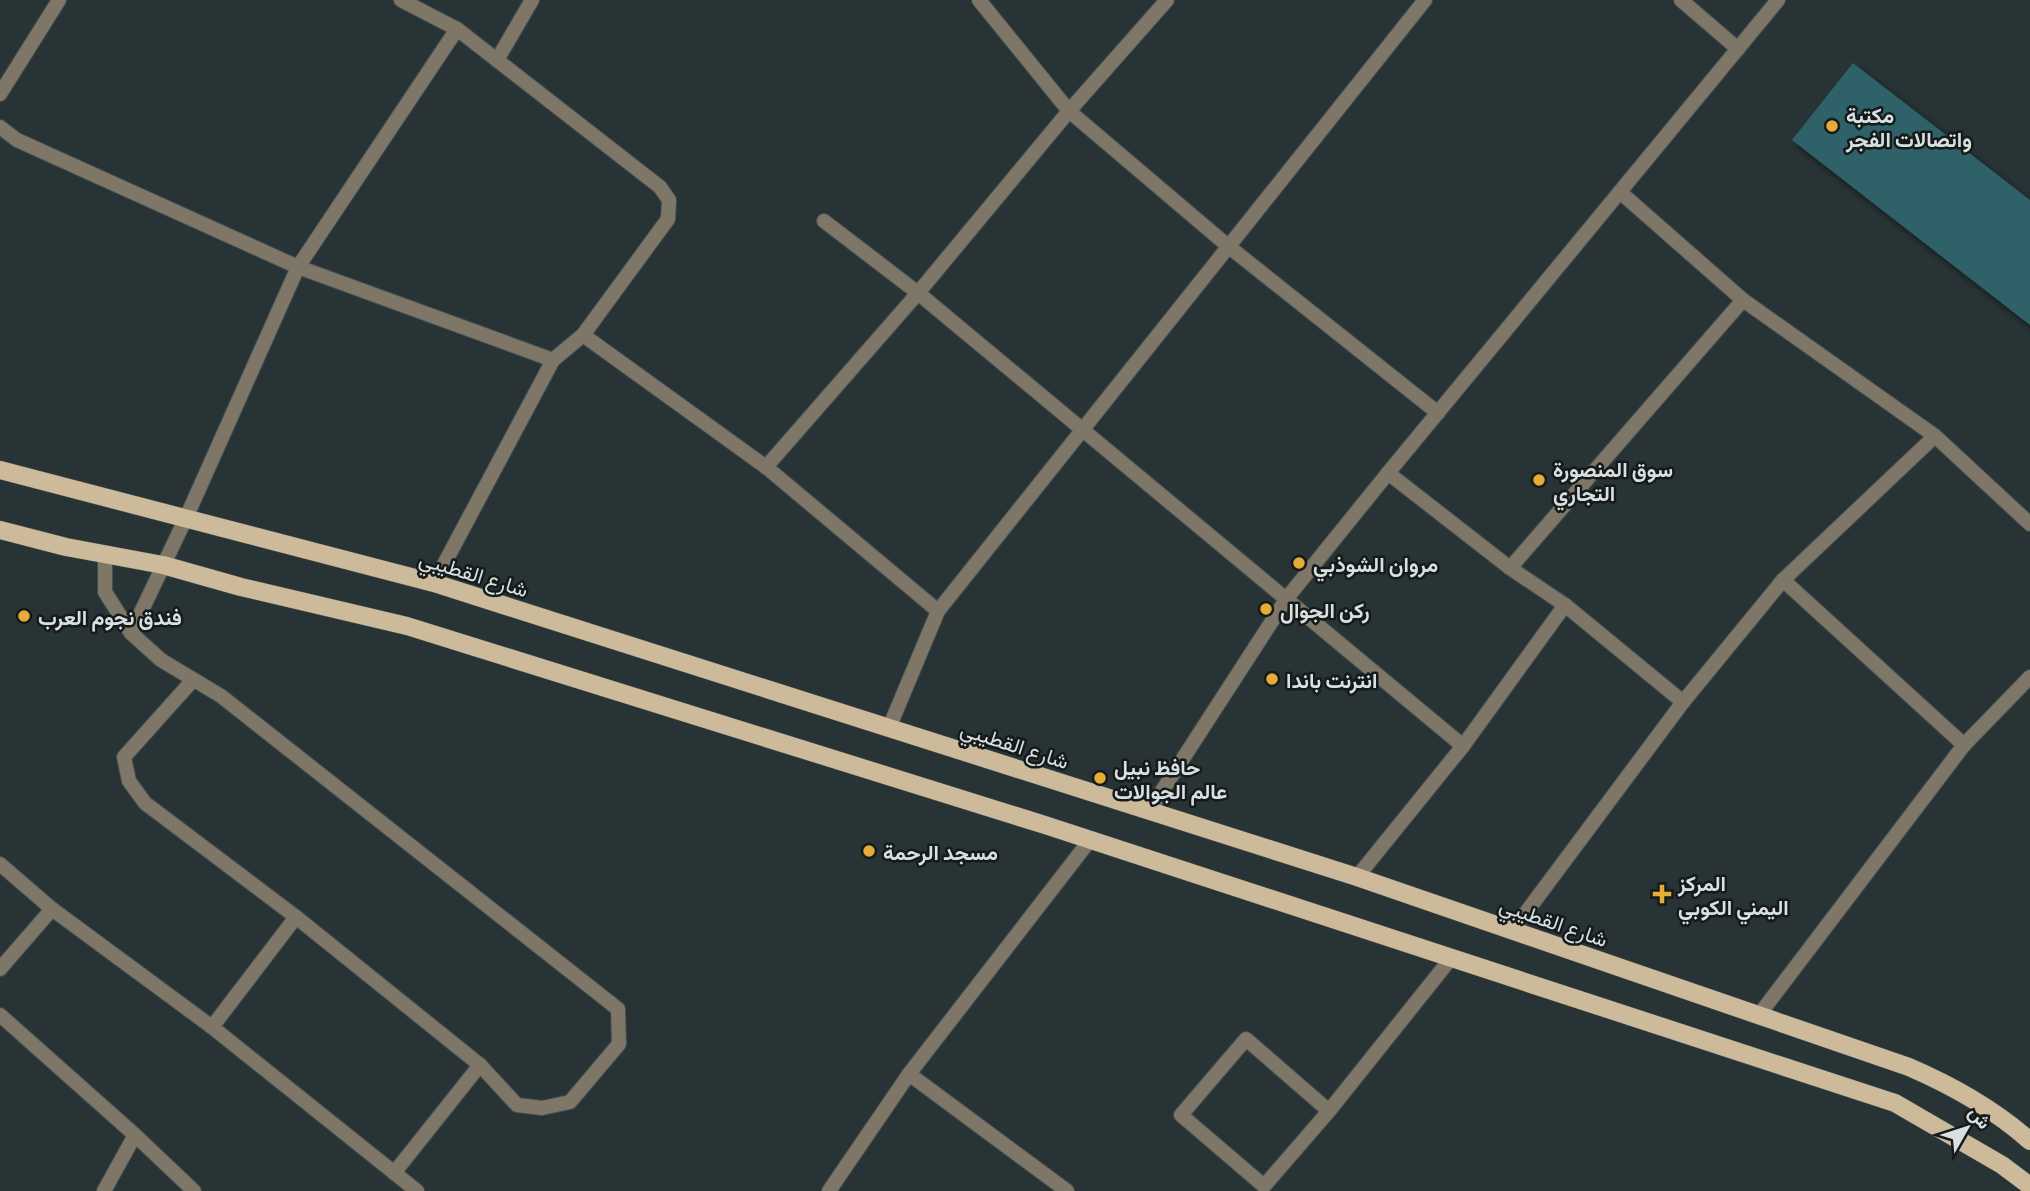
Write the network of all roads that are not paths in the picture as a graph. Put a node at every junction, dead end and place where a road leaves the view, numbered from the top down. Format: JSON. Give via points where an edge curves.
{"nodes":[{"id":1,"x":59,"y":0,"type":"edge"},
{"id":2,"x":401,"y":0,"type":"edge"},
{"id":3,"x":532,"y":0,"type":"edge"},
{"id":4,"x":979,"y":0,"type":"edge"},
{"id":5,"x":1167,"y":0,"type":"edge"},
{"id":6,"x":1425,"y":0,"type":"edge"},
{"id":7,"x":1681,"y":0,"type":"edge"},
{"id":8,"x":1778,"y":0,"type":"edge"},
{"id":9,"x":457,"y":29,"type":"junction"},
{"id":10,"x":1738,"y":49,"type":"junction"},
{"id":11,"x":497,"y":60,"type":"junction"},
{"id":12,"x":0,"y":94,"type":"edge"},
{"id":13,"x":1069,"y":111,"type":"junction"},
{"id":14,"x":0,"y":127,"type":"edge"},
{"id":15,"x":1620,"y":192,"type":"junction"},
{"id":16,"x":824,"y":221,"type":"dead end"},
{"id":17,"x":1228,"y":246,"type":"junction"},
{"id":18,"x":298,"y":267,"type":"junction"},
{"id":19,"x":918,"y":293,"type":"junction"},
{"id":20,"x":1742,"y":300,"type":"junction"},
{"id":21,"x":583,"y":335,"type":"junction"},
{"id":22,"x":552,"y":360,"type":"junction"},
{"id":23,"x":1438,"y":413,"type":"junction"},
{"id":24,"x":1082,"y":430,"type":"junction"},
{"id":25,"x":1935,"y":436,"type":"junction"},
{"id":26,"x":766,"y":467,"type":"junction"},
{"id":27,"x":0,"y":470,"type":"edge"},
{"id":28,"x":1388,"y":473,"type":"junction"},
{"id":29,"x":186,"y":518,"type":"junction"},
{"id":30,"x":2030,"y":524,"type":"edge"},
{"id":31,"x":0,"y":530,"type":"edge"},
{"id":32,"x":105,"y":554,"type":"junction"},
{"id":33,"x":163,"y":565,"type":"junction"},
{"id":34,"x":1510,"y":568,"type":"junction"},
{"id":35,"x":1783,"y":580,"type":"junction"},
{"id":36,"x":433,"y":583,"type":"junction"},
{"id":37,"x":1287,"y":598,"type":"junction"},
{"id":38,"x":1565,"y":605,"type":"junction"},
{"id":39,"x":937,"y":611,"type":"junction"},
{"id":40,"x":131,"y":633,"type":"junction"},
{"id":41,"x":2030,"y":677,"type":"edge"},
{"id":42,"x":193,"y":680,"type":"junction"},
{"id":43,"x":1683,"y":702,"type":"junction"},
{"id":44,"x":889,"y":728,"type":"junction"},
{"id":45,"x":1964,"y":745,"type":"junction"},
{"id":46,"x":1463,"y":746,"type":"junction"},
{"id":47,"x":1149,"y":811,"type":"junction"},
{"id":48,"x":1090,"y":840,"type":"junction"},
{"id":49,"x":0,"y":864,"type":"edge"},
{"id":50,"x":1357,"y":877,"type":"junction"},
{"id":51,"x":52,"y":909,"type":"junction"},
{"id":52,"x":296,"y":917,"type":"junction"},
{"id":53,"x":1513,"y":930,"type":"junction"},
{"id":54,"x":1452,"y":957,"type":"junction"},
{"id":55,"x":0,"y":969,"type":"edge"},
{"id":56,"x":0,"y":1015,"type":"edge"},
{"id":57,"x":1759,"y":1015,"type":"junction"},
{"id":58,"x":212,"y":1027,"type":"junction"},
{"id":59,"x":480,"y":1065,"type":"junction"},
{"id":60,"x":909,"y":1074,"type":"junction"},
{"id":61,"x":1329,"y":1111,"type":"junction"},
{"id":62,"x":135,"y":1135,"type":"junction"},
{"id":63,"x":2028,"y":1135,"type":"edge"},
{"id":64,"x":394,"y":1172,"type":"junction"},
{"id":65,"x":2030,"y":1186,"type":"edge"},
{"id":66,"x":104,"y":1191,"type":"edge"},
{"id":67,"x":194,"y":1191,"type":"edge"},
{"id":68,"x":417,"y":1191,"type":"edge"},
{"id":69,"x":829,"y":1191,"type":"edge"},
{"id":70,"x":1067,"y":1191,"type":"edge"}],
"edges":[{"from":1,"to":12,"type":"street"},
{"from":2,"to":9,"type":"street"},
{"from":3,"to":11,"type":"street"},
{"from":4,"to":13,"type":"street"},
{"from":5,"to":13,"type":"street"},
{"from":6,"to":17,"type":"street"},
{"from":7,"to":10,"type":"street"},
{"from":8,"to":10,"type":"street"},
{"from":9,"to":11,"type":"street"},
{"from":9,"to":18,"type":"street"},
{"from":10,"to":15,"type":"street"},
{"from":11,"to":21,"type":"street","via":[[660,187],[669,200],[668,219]]},
{"from":13,"to":17,"type":"street"},
{"from":13,"to":19,"type":"street"},
{"from":14,"to":18,"type":"street","via":[[17,140]]},
{"from":15,"to":20,"type":"street"},
{"from":15,"to":23,"type":"street"},
{"from":16,"to":19,"type":"street"},
{"from":17,"to":23,"type":"street"},
{"from":17,"to":24,"type":"street"},
{"from":18,"to":22,"type":"street"},
{"from":18,"to":29,"type":"street"},
{"from":19,"to":24,"type":"street"},
{"from":19,"to":26,"type":"street"},
{"from":20,"to":25,"type":"street"},
{"from":20,"to":34,"type":"street"},
{"from":21,"to":22,"type":"street"},
{"from":21,"to":26,"type":"street"},
{"from":22,"to":36,"type":"street"},
{"from":23,"to":28,"type":"street"},
{"from":24,"to":37,"type":"street"},
{"from":24,"to":39,"type":"street"},
{"from":25,"to":30,"type":"street"},
{"from":25,"to":35,"type":"street"},
{"from":26,"to":39,"type":"street"},
{"from":27,"to":29,"type":"main road","name":"شارع القطيبي"},
{"from":28,"to":34,"type":"street"},
{"from":28,"to":37,"type":"street"},
{"from":29,"to":33,"type":"street"},
{"from":29,"to":36,"type":"main road","name":"شارع القطيبي"},
{"from":31,"to":32,"type":"main road"},
{"from":32,"to":33,"type":"main road"},
{"from":32,"to":40,"type":"street","via":[[105,592]]},
{"from":33,"to":40,"type":"street"},
{"from":33,"to":48,"type":"main road","via":[[407,626]]},
{"from":34,"to":38,"type":"street"},
{"from":35,"to":43,"type":"street"},
{"from":35,"to":45,"type":"street"},
{"from":36,"to":44,"type":"main road","name":"شارع القطيبي"},
{"from":37,"to":46,"type":"street"},
{"from":37,"to":47,"type":"street"},
{"from":38,"to":43,"type":"street"},
{"from":38,"to":46,"type":"street"},
{"from":39,"to":44,"type":"street"},
{"from":40,"to":42,"type":"street"},
{"from":41,"to":45,"type":"street"},
{"from":42,"to":52,"type":"street","via":[[124,757],[129,781],[145,803]]},
{"from":42,"to":59,"type":"street","via":[[221,696],[618,1009],[619,1044],[570,1102],[542,1108],[517,1105]]},
{"from":43,"to":53,"type":"street"},
{"from":44,"to":47,"type":"main road","name":"شارع القطيبي"},
{"from":45,"to":57,"type":"street"},
{"from":46,"to":50,"type":"street"},
{"from":47,"to":50,"type":"main road","name":"شارع القطيبي"},
{"from":48,"to":54,"type":"main road"},
{"from":48,"to":60,"type":"street"},
{"from":49,"to":51,"type":"street"},
{"from":50,"to":53,"type":"main road","name":"شارع القطيبي"},
{"from":51,"to":55,"type":"street"},
{"from":51,"to":58,"type":"street"},
{"from":52,"to":58,"type":"street"},
{"from":52,"to":59,"type":"street"},
{"from":53,"to":57,"type":"main road","name":"شارع القطيبي"},
{"from":54,"to":61,"type":"street"},
{"from":54,"to":65,"type":"main road","via":[[1895,1103]]},
{"from":56,"to":62,"type":"street"},
{"from":57,"to":63,"type":"main road","name":"شارع القطيبي","via":[[1909,1067],[1983,1105]]},
{"from":58,"to":64,"type":"street"},
{"from":59,"to":64,"type":"street"},
{"from":60,"to":69,"type":"street"},
{"from":60,"to":70,"type":"street"},
{"from":61,"to":61,"type":"street","via":[[1246,1039],[1181,1115],[1265,1186]]},
{"from":62,"to":66,"type":"street"},
{"from":62,"to":67,"type":"street"},
{"from":64,"to":68,"type":"street"}]}
